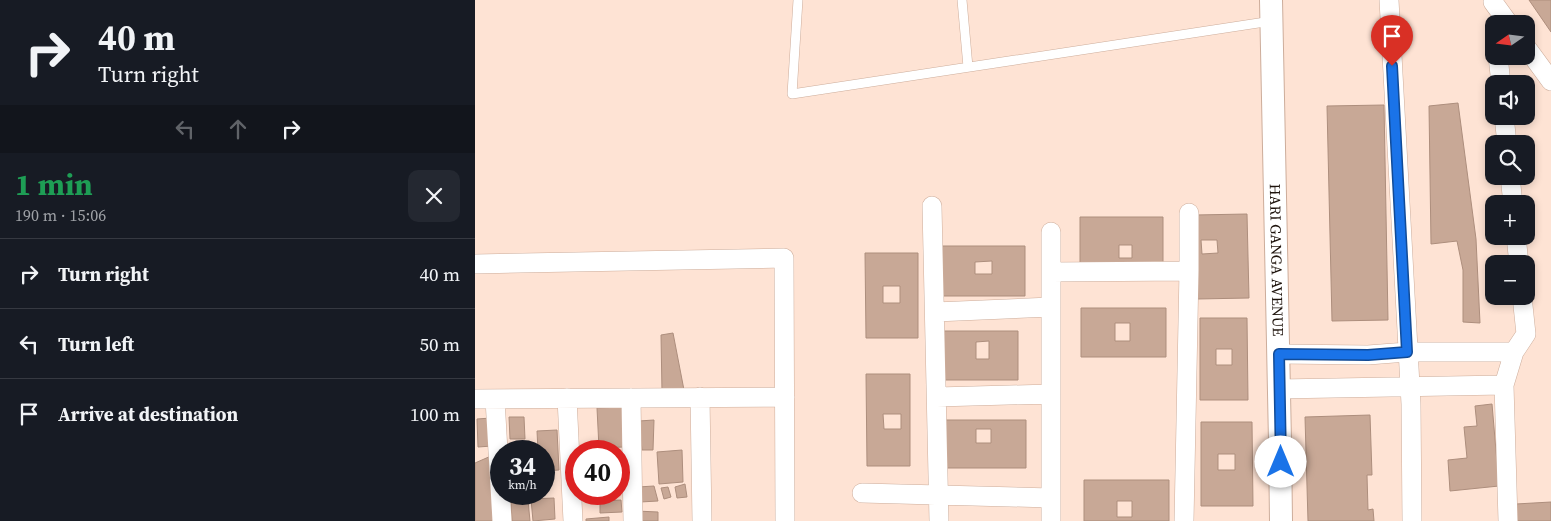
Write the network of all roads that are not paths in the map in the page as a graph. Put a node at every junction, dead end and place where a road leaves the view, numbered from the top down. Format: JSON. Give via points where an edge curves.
{"nodes":[{"id":1,"x":798,"y":0,"type":"edge"},
{"id":2,"x":962,"y":0,"type":"edge"},
{"id":3,"x":1389,"y":0,"type":"edge"},
{"id":4,"x":1492,"y":1,"type":"edge"},
{"id":5,"x":1272,"y":10,"type":"edge"},
{"id":6,"x":1494,"y":15,"type":"edge"},
{"id":7,"x":1502,"y":15,"type":"edge"},
{"id":8,"x":1535,"y":60,"type":"edge"},
{"id":9,"x":968,"y":67,"type":"junction"},
{"id":10,"x":1551,"y":81,"type":"edge"},
{"id":11,"x":932,"y":206,"type":"dead end"},
{"id":12,"x":1189,"y":213,"type":"dead end"},
{"id":13,"x":1051,"y":232,"type":"dead end"},
{"id":14,"x":475,"y":264,"type":"edge"},
{"id":15,"x":1189,"y":271,"type":"junction"},
{"id":16,"x":1051,"y":272,"type":"junction"},
{"id":17,"x":1523,"y":305,"type":"edge"},
{"id":18,"x":1051,"y":307,"type":"junction"},
{"id":19,"x":935,"y":312,"type":"junction"},
{"id":20,"x":1407,"y":352,"type":"junction"},
{"id":21,"x":1514,"y":352,"type":"junction"},
{"id":22,"x":1279,"y":354,"type":"junction"},
{"id":23,"x":1504,"y":385,"type":"junction"},
{"id":24,"x":1409,"y":386,"type":"junction"},
{"id":25,"x":1279,"y":389,"type":"junction"},
{"id":26,"x":1051,"y":394,"type":"junction"},
{"id":27,"x":700,"y":397,"type":"junction"},
{"id":28,"x":785,"y":397,"type":"junction"},
{"id":29,"x":937,"y":397,"type":"junction"},
{"id":30,"x":567,"y":398,"type":"junction"},
{"id":31,"x":631,"y":398,"type":"junction"},
{"id":32,"x":475,"y":399,"type":"edge"},
{"id":33,"x":495,"y":399,"type":"junction"},
{"id":34,"x":862,"y":494,"type":"dead end"},
{"id":35,"x":939,"y":495,"type":"junction"},
{"id":36,"x":1051,"y":498,"type":"junction"},
{"id":37,"x":502,"y":521,"type":"edge"},
{"id":38,"x":573,"y":521,"type":"edge"},
{"id":39,"x":633,"y":521,"type":"edge"},
{"id":40,"x":702,"y":521,"type":"edge"},
{"id":41,"x":785,"y":521,"type":"edge"},
{"id":42,"x":939,"y":521,"type":"edge"},
{"id":43,"x":1051,"y":521,"type":"edge"},
{"id":44,"x":1183,"y":521,"type":"edge"},
{"id":45,"x":1281,"y":521,"type":"edge"},
{"id":46,"x":1412,"y":521,"type":"edge"},
{"id":47,"x":1508,"y":521,"type":"edge"}],
"edges":[{"from":1,"to":9,"type":"lane","via":[[792,94]]},
{"from":2,"to":9,"type":"lane"},
{"from":3,"to":20,"type":"street"},
{"from":4,"to":6,"type":"street"},
{"from":4,"to":7,"type":"street"},
{"from":5,"to":9,"type":"lane"},
{"from":5,"to":22,"type":"street","name":"HARI GANGA AVENUE"},
{"from":8,"to":10,"type":"street"},
{"from":11,"to":19,"type":"street"},
{"from":12,"to":15,"type":"street"},
{"from":13,"to":16,"type":"street"},
{"from":14,"to":28,"type":"street","via":[[784,258]]},
{"from":15,"to":16,"type":"street"},
{"from":15,"to":44,"type":"street"},
{"from":16,"to":18,"type":"street"},
{"from":17,"to":21,"type":"street","via":[[1526,334]]},
{"from":18,"to":19,"type":"street"},
{"from":18,"to":26,"type":"street"},
{"from":19,"to":29,"type":"street"},
{"from":20,"to":21,"type":"street"},
{"from":20,"to":22,"type":"street"},
{"from":20,"to":24,"type":"street"},
{"from":21,"to":23,"type":"street"},
{"from":22,"to":25,"type":"street","name":"HARI GANGA AVENUE"},
{"from":23,"to":24,"type":"street"},
{"from":23,"to":47,"type":"street"},
{"from":24,"to":25,"type":"street"},
{"from":24,"to":46,"type":"street"},
{"from":25,"to":45,"type":"street","name":"HARI GANGA AVENUE"},
{"from":26,"to":29,"type":"street"},
{"from":26,"to":36,"type":"street"},
{"from":27,"to":28,"type":"street"},
{"from":27,"to":31,"type":"street"},
{"from":27,"to":40,"type":"street"},
{"from":28,"to":41,"type":"street"},
{"from":29,"to":35,"type":"street"},
{"from":30,"to":31,"type":"street"},
{"from":30,"to":33,"type":"street"},
{"from":30,"to":38,"type":"street"},
{"from":31,"to":39,"type":"street"},
{"from":32,"to":33,"type":"street"},
{"from":33,"to":37,"type":"street"},
{"from":34,"to":35,"type":"street"},
{"from":35,"to":36,"type":"street"},
{"from":35,"to":42,"type":"street"},
{"from":36,"to":43,"type":"street"}]}
